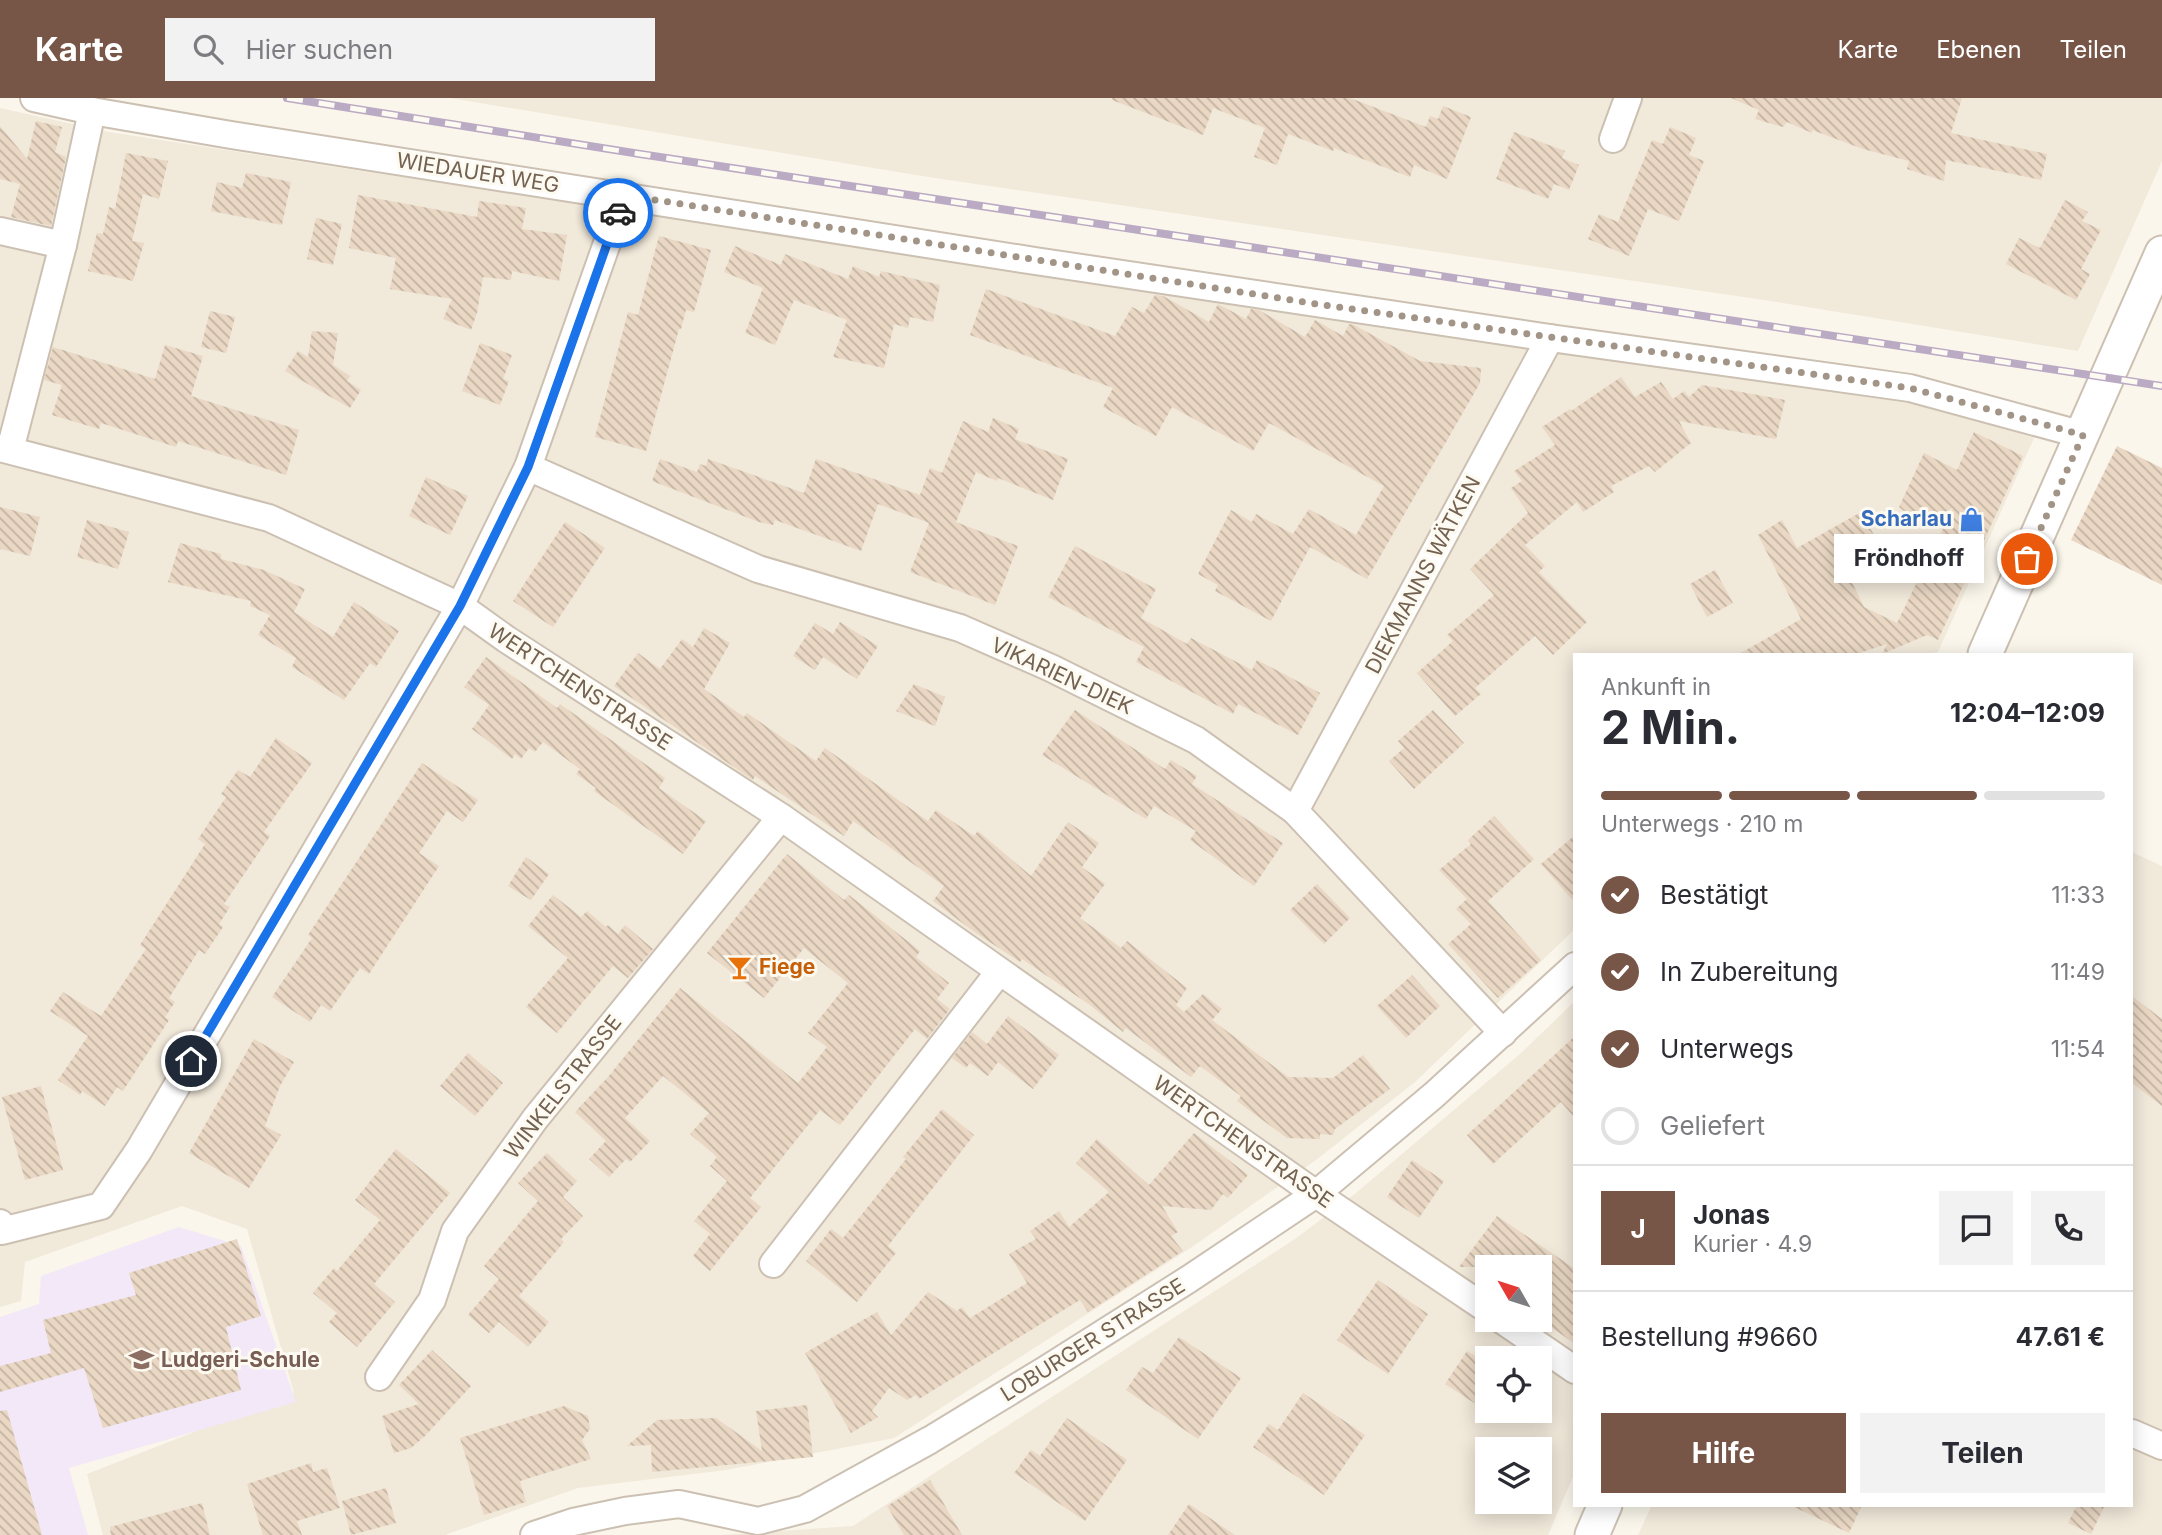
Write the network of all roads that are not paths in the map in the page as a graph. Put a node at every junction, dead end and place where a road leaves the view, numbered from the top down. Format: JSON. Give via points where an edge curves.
{"nodes":[{"id":1,"x":34,"y":98,"type":"edge"},
{"id":2,"x":1628,"y":98,"type":"edge"},
{"id":3,"x":92,"y":111,"type":"junction"},
{"id":4,"x":1613,"y":139,"type":"dead end"},
{"id":5,"x":624,"y":195,"type":"junction"},
{"id":6,"x":0,"y":231,"type":"edge"},
{"id":7,"x":63,"y":245,"type":"junction"},
{"id":8,"x":2162,"y":253,"type":"edge"},
{"id":9,"x":1550,"y":338,"type":"junction"},
{"id":10,"x":2083,"y":435,"type":"junction"},
{"id":11,"x":5,"y":449,"type":"edge"},
{"id":12,"x":528,"y":467,"type":"junction"},
{"id":13,"x":460,"y":606,"type":"junction"},
{"id":14,"x":1985,"y":653,"type":"edge"},
{"id":15,"x":1295,"y":811,"type":"junction"},
{"id":16,"x":781,"y":817,"type":"junction"},
{"id":17,"x":1573,"y":968,"type":"edge"},
{"id":18,"x":999,"y":972,"type":"junction"},
{"id":19,"x":1503,"y":1033,"type":"junction"},
{"id":20,"x":1316,"y":1194,"type":"junction"},
{"id":21,"x":1,"y":1227,"type":"edge"},
{"id":22,"x":773,"y":1264,"type":"dead end"},
{"id":23,"x":1475,"y":1301,"type":"edge"},
{"id":24,"x":1520,"y":1332,"type":"edge"},
{"id":25,"x":1573,"y":1369,"type":"edge"},
{"id":26,"x":379,"y":1377,"type":"dead end"},
{"id":27,"x":2133,"y":1433,"type":"edge"},
{"id":28,"x":2162,"y":1446,"type":"edge"},
{"id":29,"x":1604,"y":1507,"type":"edge"},
{"id":30,"x":755,"y":1528,"type":"edge"},
{"id":31,"x":534,"y":1535,"type":"edge"},
{"id":32,"x":1592,"y":1535,"type":"edge"}],
"edges":[{"from":1,"to":3,"type":"street","name":"WIEDAUER WEG"},
{"from":2,"to":4,"type":"street"},
{"from":3,"to":5,"type":"street","name":"WIEDAUER WEG"},
{"from":3,"to":7,"type":"street"},
{"from":5,"to":9,"type":"street","name":"WIEDAUER WEG"},
{"from":5,"to":12,"type":"street"},
{"from":6,"to":7,"type":"street"},
{"from":7,"to":11,"type":"street"},
{"from":8,"to":10,"type":"street"},
{"from":9,"to":10,"type":"street","name":"WIEDAUER WEG","via":[[1910,388]]},
{"from":9,"to":15,"type":"street","name":"DIEKMANNS WÄTKEN"},
{"from":10,"to":14,"type":"street"},
{"from":11,"to":13,"type":"street","name":"WERTCHENSTRASSE","via":[[269,519]]},
{"from":12,"to":13,"type":"street"},
{"from":12,"to":15,"type":"street","name":"VIKARIEN-DIEK","via":[[758,569],[960,628],[1051,668],[1196,740]]},
{"from":13,"to":16,"type":"street","name":"WERTCHENSTRASSE"},
{"from":13,"to":21,"type":"street","via":[[139,1150],[101,1206]]},
{"from":15,"to":19,"type":"street","name":"VIKARIEN-DIEK"},
{"from":16,"to":18,"type":"street","name":"WERTCHENSTRASSE"},
{"from":16,"to":26,"type":"street","name":"WINKELSTRASSE","via":[[535,1119],[455,1231],[432,1300]]},
{"from":17,"to":19,"type":"street","name":"LOBURGER STRASSE"},
{"from":18,"to":20,"type":"street","name":"WERTCHENSTRASSE"},
{"from":18,"to":22,"type":"street"},
{"from":19,"to":20,"type":"street","name":"LOBURGER STRASSE"},
{"from":20,"to":23,"type":"street","name":"WERTCHENSTRASSE"},
{"from":20,"to":30,"type":"street","name":"LOBURGER STRASSE","via":[[930,1440],[805,1509]]},
{"from":24,"to":25,"type":"street"},
{"from":27,"to":28,"type":"street"},
{"from":29,"to":32,"type":"street"},
{"from":30,"to":31,"type":"street","name":"LOBURGER STRASSE","via":[[679,1504],[573,1522]]}]}
